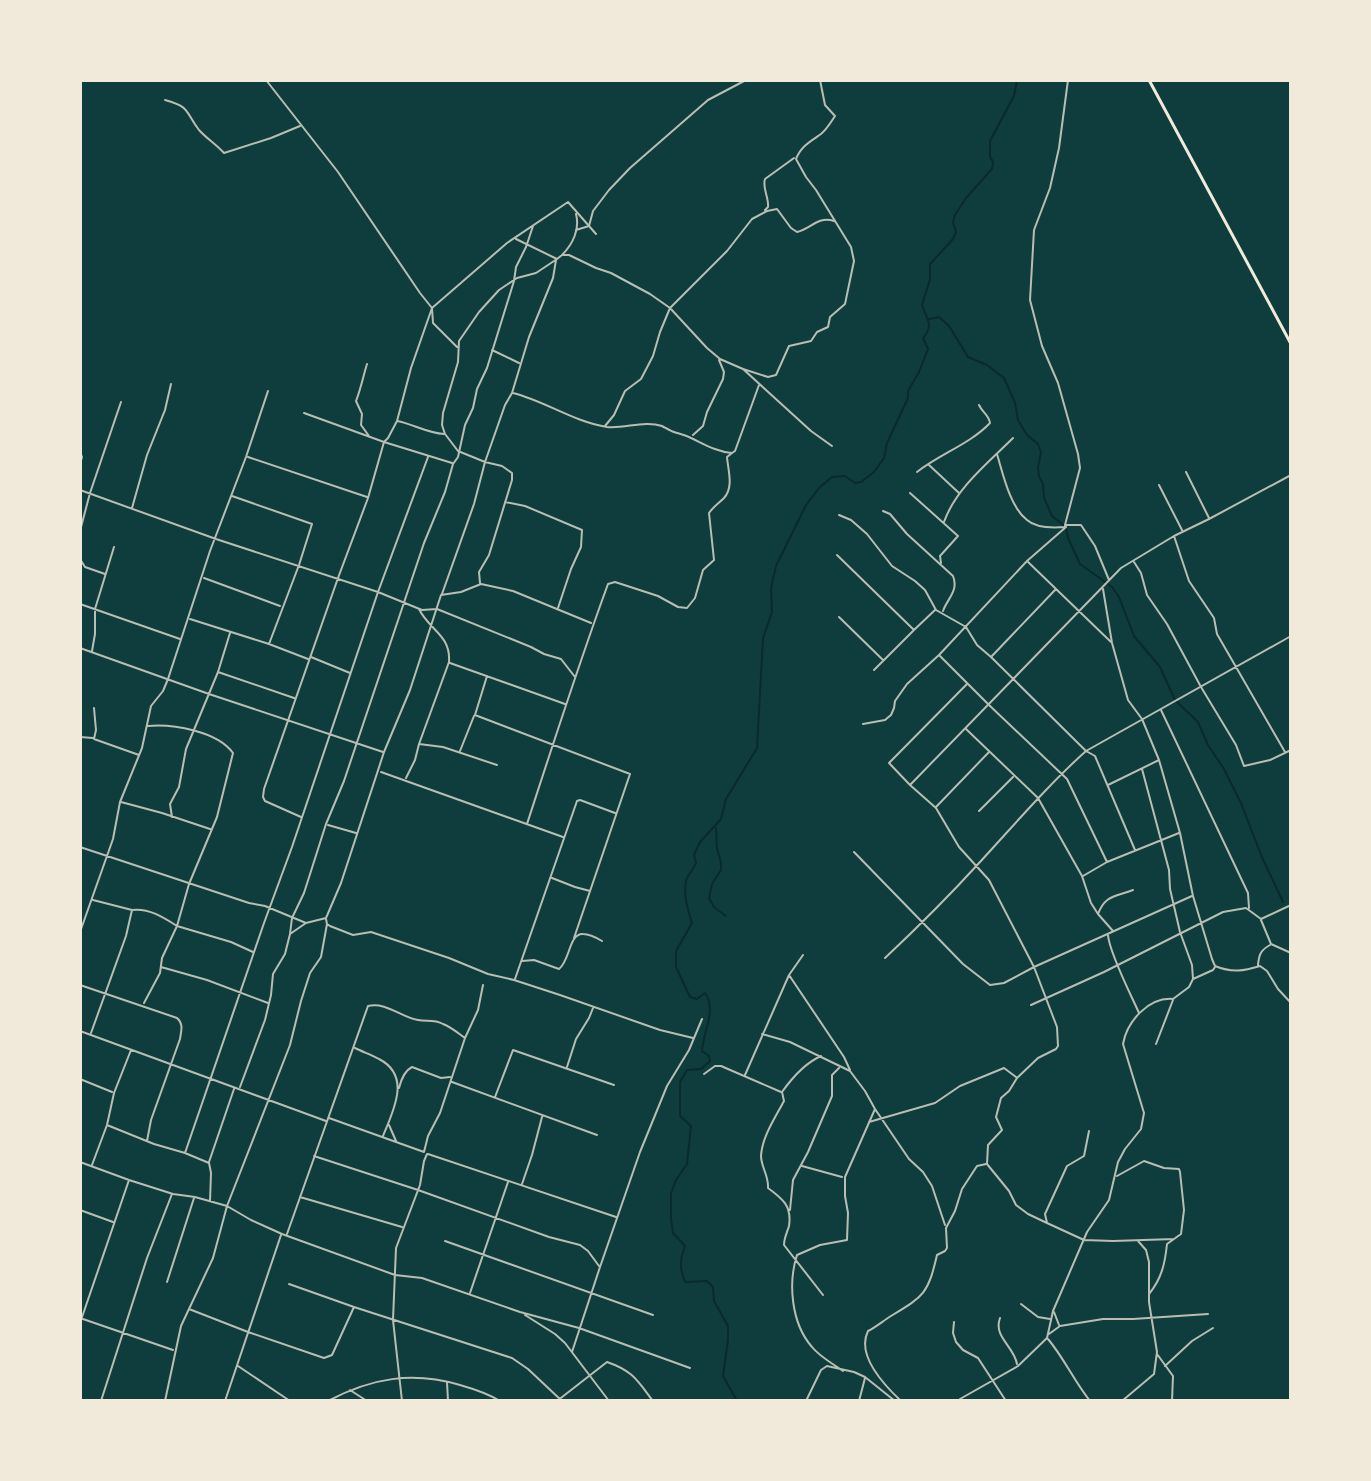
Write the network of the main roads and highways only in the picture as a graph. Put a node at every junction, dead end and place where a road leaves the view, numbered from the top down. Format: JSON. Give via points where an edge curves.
{"nodes":[{"id":1,"x":1149,"y":80,"type":"edge"},
{"id":2,"x":1291,"y":344,"type":"edge"}],
"edges":[{"from":1,"to":2,"type":"main road"}]}
